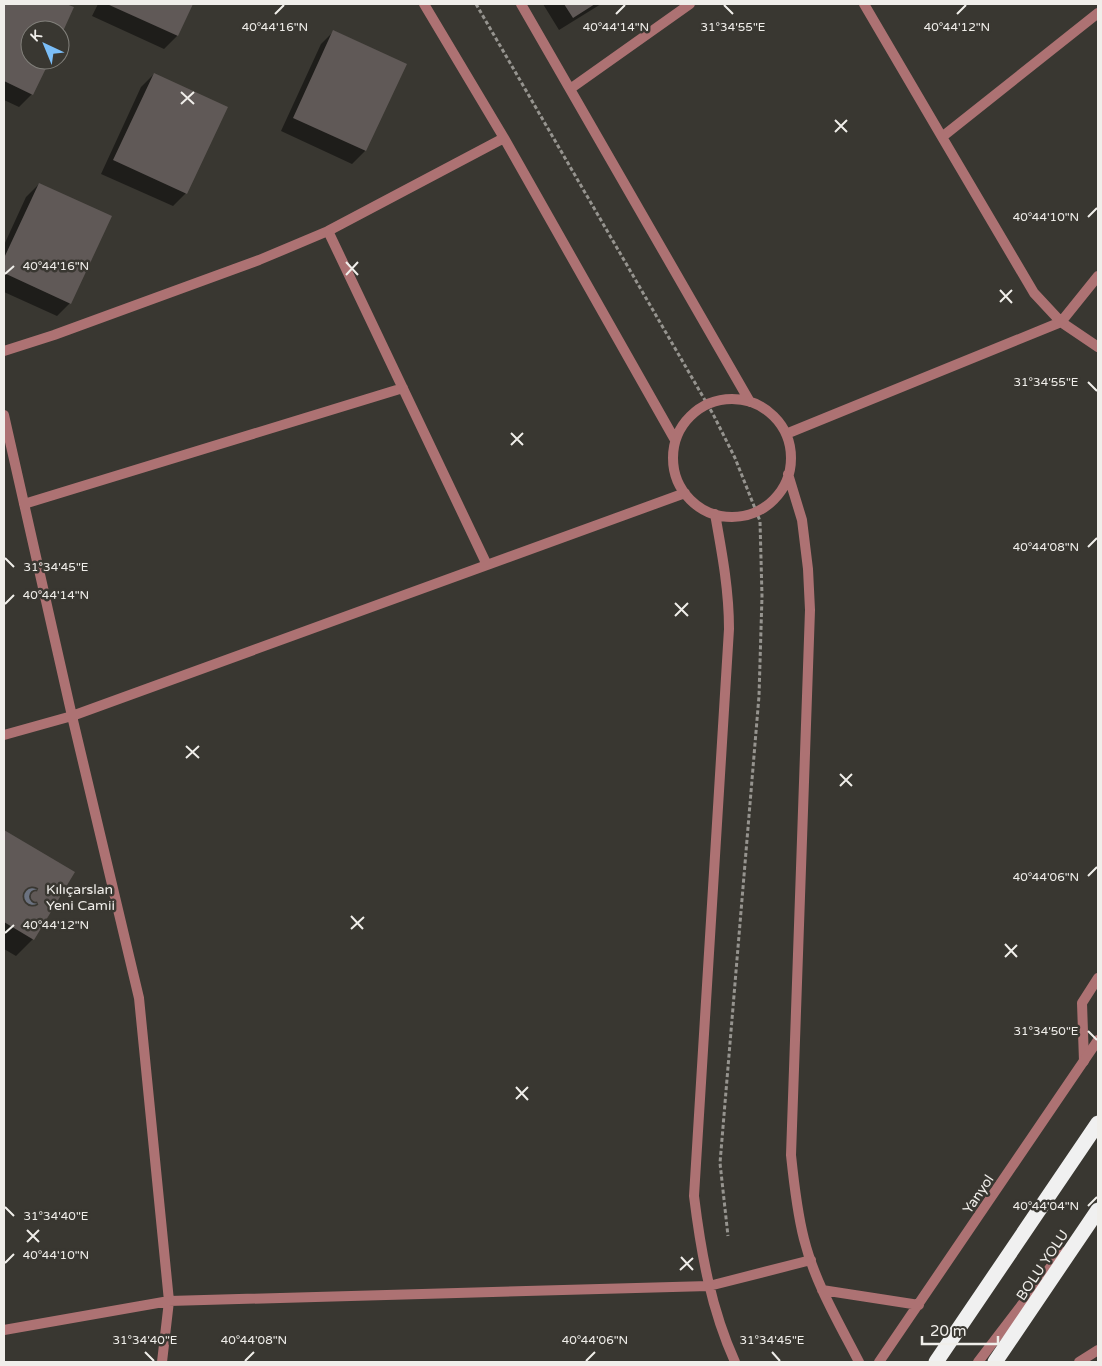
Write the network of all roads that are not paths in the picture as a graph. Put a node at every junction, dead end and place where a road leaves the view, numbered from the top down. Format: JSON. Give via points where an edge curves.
{"nodes":[{"id":1,"x":424,"y":4,"type":"edge"},
{"id":2,"x":522,"y":4,"type":"edge"},
{"id":3,"x":690,"y":4,"type":"edge"},
{"id":4,"x":864,"y":4,"type":"edge"},
{"id":5,"x":1098,"y":14,"type":"edge"},
{"id":6,"x":570,"y":90,"type":"junction"},
{"id":7,"x":942,"y":137,"type":"junction"},
{"id":8,"x":504,"y":138,"type":"junction"},
{"id":9,"x":328,"y":231,"type":"junction"},
{"id":10,"x":1098,"y":276,"type":"edge"},
{"id":11,"x":1060,"y":322,"type":"junction"},
{"id":12,"x":1098,"y":347,"type":"edge"},
{"id":13,"x":4,"y":351,"type":"edge"},
{"id":14,"x":403,"y":388,"type":"junction"},
{"id":15,"x":750,"y":402,"type":"junction"},
{"id":16,"x":4,"y":414,"type":"edge"},
{"id":17,"x":786,"y":434,"type":"junction"},
{"id":18,"x":676,"y":440,"type":"junction"},
{"id":19,"x":788,"y":474,"type":"junction"},
{"id":20,"x":685,"y":493,"type":"junction"},
{"id":21,"x":24,"y":504,"type":"junction"},
{"id":22,"x":715,"y":514,"type":"junction"},
{"id":23,"x":487,"y":565,"type":"junction"},
{"id":24,"x":72,"y":716,"type":"junction"},
{"id":25,"x":4,"y":735,"type":"edge"},
{"id":26,"x":1098,"y":978,"type":"edge"},
{"id":27,"x":1098,"y":1040,"type":"edge"},
{"id":28,"x":1084,"y":1061,"type":"junction"},
{"id":29,"x":1098,"y":1122,"type":"edge"},
{"id":30,"x":1098,"y":1203,"type":"edge"},
{"id":31,"x":1098,"y":1210,"type":"edge"},
{"id":32,"x":811,"y":1260,"type":"junction"},
{"id":33,"x":708,"y":1286,"type":"junction"},
{"id":34,"x":822,"y":1290,"type":"junction"},
{"id":35,"x":168,"y":1301,"type":"junction"},
{"id":36,"x":919,"y":1305,"type":"junction"},
{"id":37,"x":4,"y":1330,"type":"edge"},
{"id":38,"x":1098,"y":1350,"type":"edge"},
{"id":39,"x":162,"y":1362,"type":"edge"},
{"id":40,"x":735,"y":1362,"type":"edge"},
{"id":41,"x":859,"y":1362,"type":"edge"},
{"id":42,"x":879,"y":1362,"type":"edge"},
{"id":43,"x":936,"y":1362,"type":"edge"},
{"id":44,"x":978,"y":1362,"type":"edge"},
{"id":45,"x":995,"y":1362,"type":"edge"},
{"id":46,"x":1079,"y":1362,"type":"edge"}],
"edges":[{"from":1,"to":8,"type":"street"},
{"from":2,"to":6,"type":"street"},
{"from":3,"to":6,"type":"street"},
{"from":4,"to":7,"type":"street"},
{"from":5,"to":7,"type":"street"},
{"from":6,"to":15,"type":"street"},
{"from":7,"to":11,"type":"street","via":[[1034,293]]},
{"from":8,"to":9,"type":"street"},
{"from":8,"to":18,"type":"street"},
{"from":9,"to":13,"type":"street","via":[[259,260]]},
{"from":9,"to":14,"type":"street"},
{"from":10,"to":11,"type":"street"},
{"from":11,"to":12,"type":"street"},
{"from":11,"to":17,"type":"street"},
{"from":14,"to":21,"type":"street"},
{"from":14,"to":23,"type":"street"},
{"from":15,"to":17,"type":"street","via":[[774,417]]},
{"from":15,"to":18,"type":"street","via":[[718,400],[700,408],[684,422]]},
{"from":16,"to":21,"type":"street"},
{"from":17,"to":19,"type":"street","via":[[791,454]]},
{"from":18,"to":20,"type":"street","via":[[672,459],[676,477]]},
{"from":19,"to":22,"type":"street","via":[[781,491],[756,511],[733,516]]},
{"from":19,"to":32,"type":"street","via":[[802,520],[810,610],[792,1155],[796,1201]]},
{"from":20,"to":22,"type":"street","via":[[698,506]]},
{"from":20,"to":23,"type":"street"},
{"from":21,"to":24,"type":"street"},
{"from":22,"to":33,"type":"street","via":[[729,603],[729,629],[694,1196]]},
{"from":23,"to":24,"type":"street"},
{"from":24,"to":25,"type":"street"},
{"from":24,"to":35,"type":"street","via":[[139,998]]},
{"from":26,"to":28,"type":"street","via":[[1082,1003]]},
{"from":27,"to":28,"type":"street","name":"Yanyol"},
{"from":28,"to":36,"type":"street","name":"Yanyol"},
{"from":29,"to":43,"type":"highway"},
{"from":30,"to":44,"type":"street"},
{"from":31,"to":45,"type":"highway","name":"BOLU YOLU"},
{"from":32,"to":33,"type":"street"},
{"from":32,"to":34,"type":"street"},
{"from":33,"to":35,"type":"street"},
{"from":33,"to":40,"type":"street"},
{"from":34,"to":36,"type":"street"},
{"from":34,"to":41,"type":"street"},
{"from":35,"to":37,"type":"street"},
{"from":35,"to":39,"type":"street"},
{"from":36,"to":42,"type":"street","name":"Yanyol"},
{"from":38,"to":46,"type":"street"}]}
